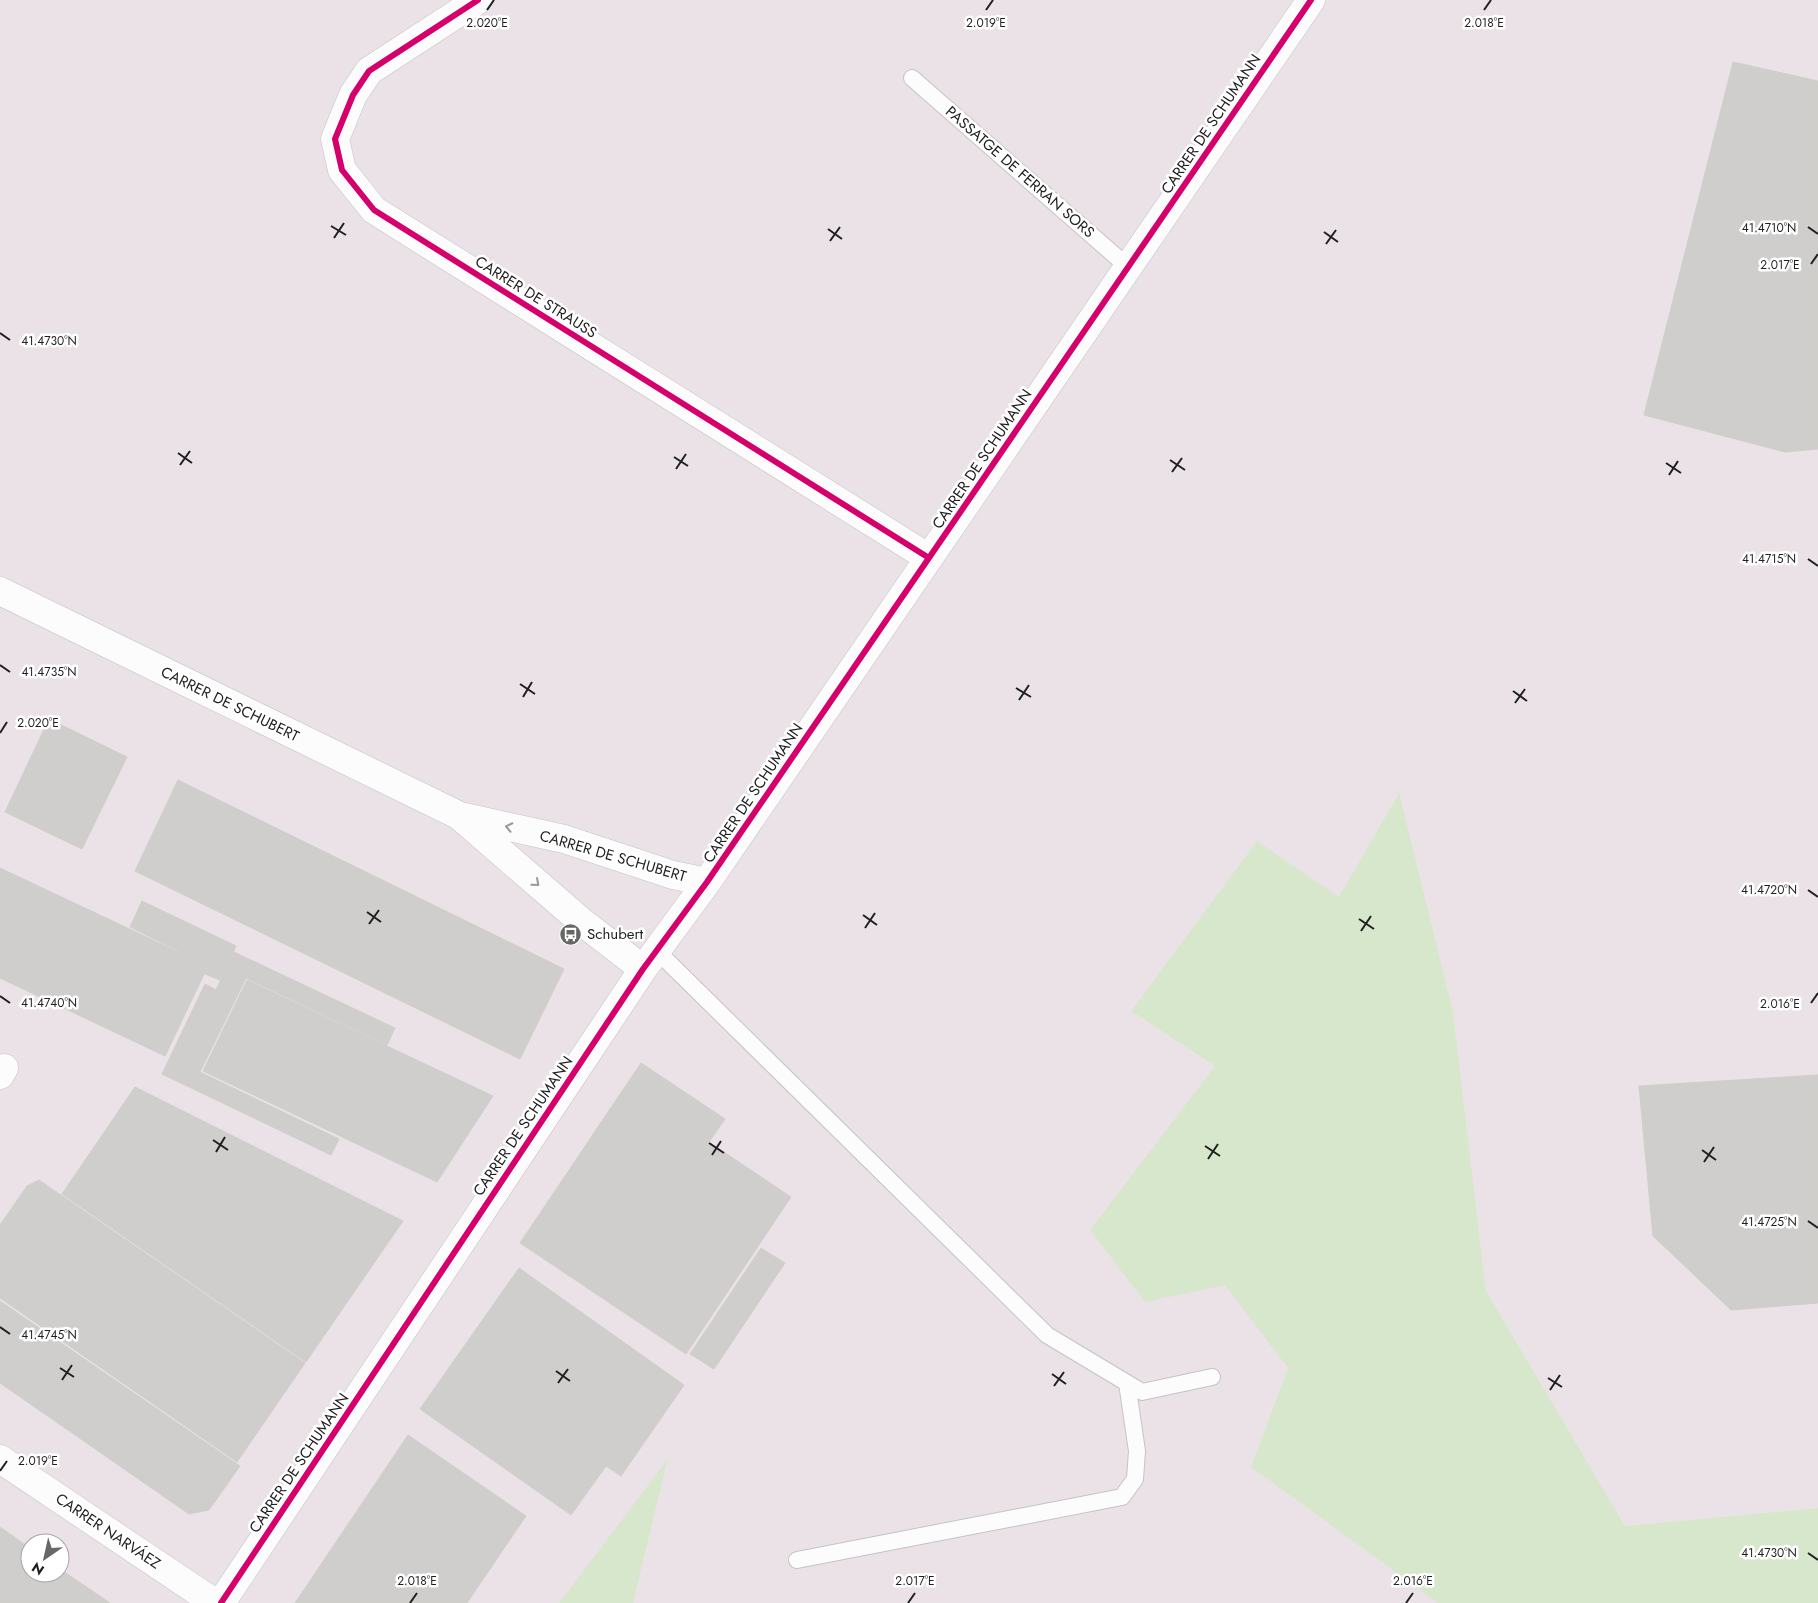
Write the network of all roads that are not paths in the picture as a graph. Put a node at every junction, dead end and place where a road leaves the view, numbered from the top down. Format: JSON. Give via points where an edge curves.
{"nodes":[{"id":1,"x":478,"y":0,"type":"edge"},
{"id":2,"x":1311,"y":0,"type":"edge"},
{"id":3,"x":912,"y":78,"type":"dead end"},
{"id":4,"x":1128,"y":267,"type":"junction"},
{"id":5,"x":929,"y":558,"type":"junction"},
{"id":6,"x":0,"y":591,"type":"edge"},
{"id":7,"x":460,"y":816,"type":"junction"},
{"id":8,"x":708,"y":882,"type":"junction"},
{"id":9,"x":650,"y":960,"type":"junction"},
{"id":10,"x":1212,"y":1377,"type":"dead end"},
{"id":11,"x":1127,"y":1383,"type":"junction"},
{"id":12,"x":0,"y":1459,"type":"edge"},
{"id":13,"x":797,"y":1560,"type":"dead end"},
{"id":14,"x":215,"y":1603,"type":"edge"},
{"id":15,"x":221,"y":1603,"type":"edge"}],
"edges":[{"from":1,"to":5,"type":"street","name":"CARRER DE STRAUSS","via":[[370,71],[354,95],[335,139],[342,170],[374,210]]},
{"from":2,"to":4,"type":"street","name":"CARRER DE SCHUMANN"},
{"from":3,"to":4,"type":"lane","name":"PASSATGE DE FERRAN SORS"},
{"from":4,"to":5,"type":"street","name":"CARRER DE SCHUMANN"},
{"from":5,"to":8,"type":"street","name":"CARRER DE SCHUMANN"},
{"from":6,"to":7,"type":"street","name":"CARRER DE SCHUBERT"},
{"from":8,"to":7,"type":"street","name":"CARRER DE SCHUBERT","one_way":true,"via":[[673,875],[564,839]]},
{"from":7,"to":9,"type":"street","name":"CARRER DE SCHUBERT","one_way":true,"via":[[582,922]]},
{"from":8,"to":9,"type":"street","name":"CARRER DE SCHUMANN"},
{"from":9,"to":11,"type":"lane","via":[[1047,1335]]},
{"from":9,"to":15,"type":"street","name":"CARRER DE SCHUMANN"},
{"from":10,"to":11,"type":"lane","via":[[1142,1392]]},
{"from":11,"to":13,"type":"lane","via":[[1137,1451],[1135,1479],[1122,1497]]},
{"from":12,"to":14,"type":"street","name":"CARRER NARVÁEZ"}]}
